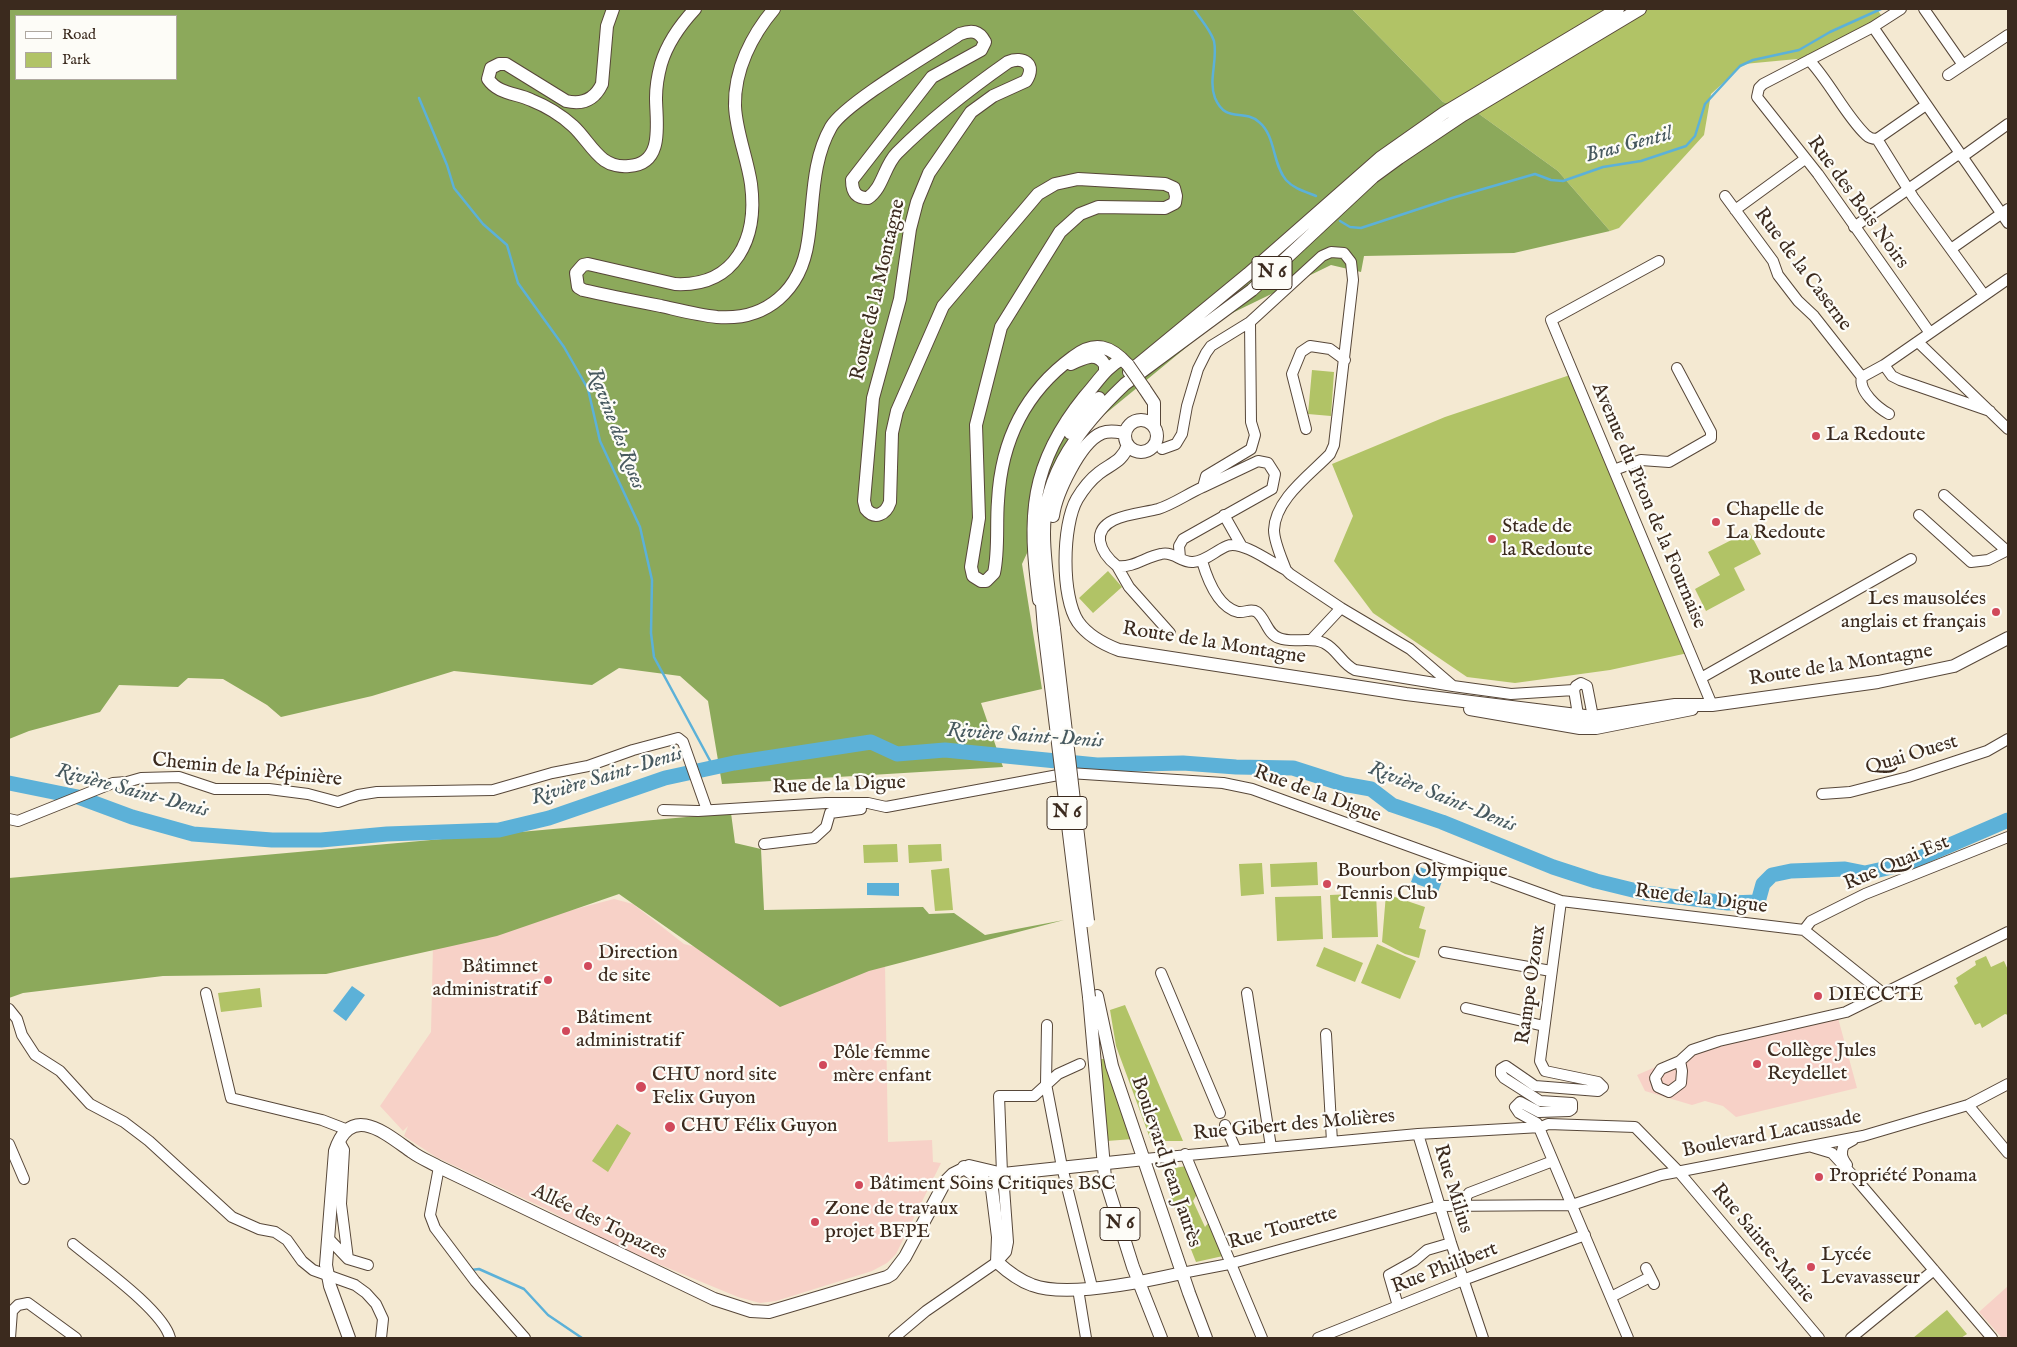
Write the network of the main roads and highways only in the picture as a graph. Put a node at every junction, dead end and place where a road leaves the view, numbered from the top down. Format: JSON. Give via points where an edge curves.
{"nodes":[{"id":1,"x":613,"y":9,"type":"edge"},
{"id":2,"x":695,"y":9,"type":"edge"},
{"id":3,"x":774,"y":9,"type":"edge"},
{"id":4,"x":1618,"y":9,"type":"edge"},
{"id":5,"x":1640,"y":9,"type":"edge"},
{"id":6,"x":1125,"y":362,"type":"junction"},
{"id":7,"x":1105,"y":372,"type":"junction"},
{"id":8,"x":1050,"y":376,"type":"junction"},
{"id":9,"x":1145,"y":390,"type":"junction"},
{"id":10,"x":1138,"y":421,"type":"junction"},
{"id":11,"x":1154,"y":427,"type":"junction"},
{"id":12,"x":1126,"y":439,"type":"junction"},
{"id":13,"x":1140,"y":452,"type":"junction"},
{"id":14,"x":1111,"y":467,"type":"junction"},
{"id":15,"x":1049,"y":629,"type":"junction"},
{"id":16,"x":2008,"y":638,"type":"edge"},
{"id":17,"x":1093,"y":996,"type":"junction"},
{"id":18,"x":1144,"y":1159,"type":"junction"},
{"id":19,"x":1103,"y":1164,"type":"junction"},
{"id":20,"x":964,"y":1167,"type":"junction"},
{"id":21,"x":1002,"y":1174,"type":"junction"},
{"id":22,"x":992,"y":1188,"type":"junction"},
{"id":23,"x":1182,"y":1273,"type":"junction"},
{"id":24,"x":1139,"y":1283,"type":"junction"},
{"id":25,"x":349,"y":1338,"type":"edge"},
{"id":26,"x":1161,"y":1338,"type":"edge"},
{"id":27,"x":1206,"y":1338,"type":"edge"}],
"edges":[{"from":1,"to":2,"type":"main road","via":[[607,26],[602,84],[588,100],[574,103],[566,100],[506,64],[491,68],[488,80],[496,89],[532,100],[559,115],[603,160],[617,166],[642,163],[654,150],[658,130],[656,85],[661,63],[672,39]]},
{"from":3,"to":8,"type":"main road","name":"Route de la Montagne","via":[[749,46],[736,90],[738,131],[752,202],[749,231],[733,263],[715,277],[686,284],[588,264],[576,273],[578,287],[718,317],[742,316],[778,302],[790,289],[801,268],[808,242],[812,192],[824,141],[832,125],[860,100],[960,34],[974,31],[984,42],[981,50],[932,77],[852,180],[854,192],[859,197],[868,198],[876,190],[892,158],[952,102],[1008,62],[1023,60],[1029,66],[1026,81],[993,96],[962,123],[929,174],[917,202],[900,299],[873,398],[864,500],[866,509],[874,515],[888,509],[892,434],[898,411],[943,306],[1038,194],[1055,184],[1078,179],[1171,186],[1176,196],[1175,203],[1169,207],[1098,207],[1072,220],[1060,232],[1001,326],[976,425],[979,518],[971,567],[973,576],[981,581],[991,578],[994,573],[1000,473],[1010,436],[1026,405]]},
{"from":4,"to":15,"type":"main road","number":"N 6","via":[[1444,113],[1380,158],[1082,414],[1058,454],[1043,502],[1039,563]]},
{"from":5,"to":15,"type":"main road","number":"N 6","via":[[1462,115],[1399,158],[1374,177],[1252,290],[1126,384],[1092,417],[1062,461],[1047,502],[1044,532]]},
{"from":6,"to":7,"type":"main road"},
{"from":6,"to":8,"type":"main road","name":"Route de la Montagne","via":[[1110,349],[1096,345],[1074,355]]},
{"from":6,"to":9,"type":"main road","name":"Route de la Montagne","bridge":true},
{"from":7,"to":8,"type":"main road","via":[[1103,360],[1092,356]]},
{"from":7,"to":15,"type":"main road","via":[[1055,438],[1036,489],[1032,517],[1034,550]]},
{"from":9,"to":10,"type":"main road","via":[[1146,408]]},
{"from":9,"to":11,"type":"main road","name":"Route de la Montagne","via":[[1154,404]]},
{"from":10,"to":11,"type":"main road","via":[[1146,421]]},
{"from":10,"to":12,"type":"main road","via":[[1130,425]]},
{"from":11,"to":13,"type":"main road","via":[[1157,435],[1155,444]]},
{"from":12,"to":13,"type":"main road","via":[[1132,449]]},
{"from":12,"to":14,"type":"main road","name":"Route de la Montagne","via":[[1121,459]]},
{"from":12,"to":15,"type":"main road","via":[[1104,432],[1092,441],[1075,462],[1055,505],[1050,534]]},
{"from":13,"to":14,"type":"main road","name":"Route de la Montagne","via":[[1124,465]]},
{"from":14,"to":16,"type":"main road","name":"Route de la Montagne","via":[[1088,484],[1069,518],[1067,582],[1070,605],[1078,622],[1104,644],[1118,650],[1595,722],[1675,705],[1708,705],[1926,673],[1954,666]]},
{"from":15,"to":17,"type":"main road","number":"N 6","bridge":true},
{"from":17,"to":18,"type":"main road","name":"Boulevard Jean Jaurès","number":"N 6"},
{"from":17,"to":19,"type":"main road","name":"Boulevard Jean Jaurès","number":"N 6"},
{"from":18,"to":19,"type":"main road","name":"Rue Gibert des Molières"},
{"from":18,"to":23,"type":"main road","name":"Boulevard Jean Jaurès","number":"N 6"},
{"from":19,"to":21,"type":"main road","name":"Rue Gibert des Molières"},
{"from":19,"to":24,"type":"main road","name":"Boulevard Jean Jaurès","number":"N 6"},
{"from":20,"to":21,"type":"main road","name":"Rue Gibert des Molières","via":[[977,1166]]},
{"from":20,"to":22,"type":"main road","via":[[983,1178]]},
{"from":20,"to":25,"type":"main road","name":"Allée des Topazes","via":[[945,1182],[905,1257],[892,1274],[761,1312],[714,1299],[439,1168],[378,1127],[358,1126],[348,1130],[336,1151],[328,1238],[327,1275]]},
{"from":21,"to":22,"type":"main road","via":[[994,1180]]},
{"from":22,"to":24,"type":"main road","name":"Rue Tourette","via":[[998,1236],[997,1262],[1016,1278],[1034,1286],[1078,1289]]},
{"from":23,"to":24,"type":"main road","name":"Rue Tourette"},
{"from":23,"to":27,"type":"main road","name":"Boulevard Jean Jaurès","number":"N 6"},
{"from":24,"to":26,"type":"main road","name":"Boulevard Jean Jaurès","number":"N 6"}]}
